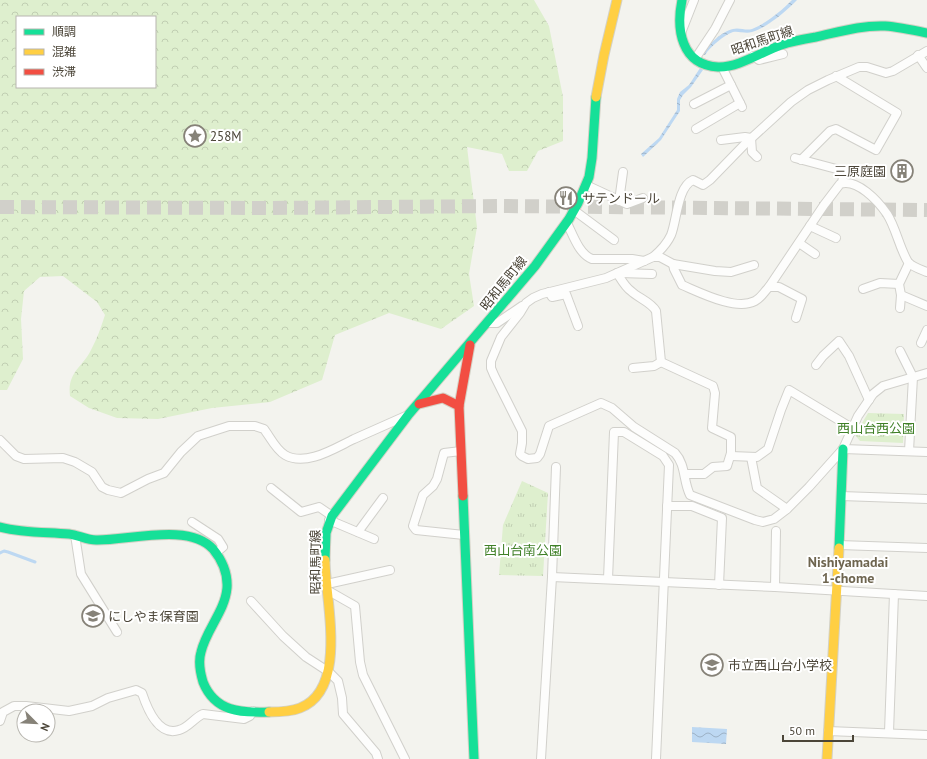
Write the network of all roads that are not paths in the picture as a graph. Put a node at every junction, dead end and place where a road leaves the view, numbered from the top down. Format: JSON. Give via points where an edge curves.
{"nodes":[{"id":1,"x":617,"y":0,"type":"edge"},
{"id":2,"x":682,"y":0,"type":"edge"},
{"id":3,"x":694,"y":0,"type":"edge"},
{"id":4,"x":730,"y":0,"type":"edge"},
{"id":5,"x":927,"y":33,"type":"edge"},
{"id":6,"x":680,"y":35,"type":"junction"},
{"id":7,"x":927,"y":51,"type":"edge"},
{"id":8,"x":783,"y":54,"type":"dead end"},
{"id":9,"x":918,"y":55,"type":"junction"},
{"id":10,"x":753,"y":56,"type":"junction"},
{"id":11,"x":695,"y":59,"type":"junction"},
{"id":12,"x":722,"y":67,"type":"junction"},
{"id":13,"x":927,"y":68,"type":"edge"},
{"id":14,"x":836,"y":76,"type":"junction"},
{"id":15,"x":731,"y":84,"type":"junction"},
{"id":16,"x":694,"y":104,"type":"dead end"},
{"id":17,"x":696,"y":129,"type":"dead end"},
{"id":18,"x":751,"y":138,"type":"junction"},
{"id":19,"x":721,"y":140,"type":"dead end"},
{"id":20,"x":756,"y":156,"type":"dead end"},
{"id":21,"x":624,"y":172,"type":"dead end"},
{"id":22,"x":842,"y":183,"type":"junction"},
{"id":23,"x":586,"y":186,"type":"junction"},
{"id":24,"x":643,"y":198,"type":"dead end"},
{"id":25,"x":619,"y":201,"type":"junction"},
{"id":26,"x":575,"y":211,"type":"junction"},
{"id":27,"x":567,"y":224,"type":"junction"},
{"id":28,"x":810,"y":226,"type":"junction"},
{"id":29,"x":836,"y":238,"type":"dead end"},
{"id":30,"x":614,"y":240,"type":"dead end"},
{"id":31,"x":799,"y":243,"type":"junction"},
{"id":32,"x":815,"y":254,"type":"dead end"},
{"id":33,"x":653,"y":257,"type":"junction"},
{"id":34,"x":644,"y":261,"type":"junction"},
{"id":35,"x":909,"y":263,"type":"junction"},
{"id":36,"x":673,"y":264,"type":"junction"},
{"id":37,"x":754,"y":265,"type":"dead end"},
{"id":38,"x":927,"y":272,"type":"edge"},
{"id":39,"x":617,"y":273,"type":"junction"},
{"id":40,"x":652,"y":274,"type":"dead end"},
{"id":41,"x":899,"y":284,"type":"junction"},
{"id":42,"x":769,"y":287,"type":"junction"},
{"id":43,"x":863,"y":289,"type":"dead end"},
{"id":44,"x":549,"y":292,"type":"junction"},
{"id":45,"x":901,"y":296,"type":"junction"},
{"id":46,"x":526,"y":303,"type":"junction"},
{"id":47,"x":927,"y":306,"type":"edge"},
{"id":48,"x":900,"y":308,"type":"dead end"},
{"id":49,"x":796,"y":318,"type":"dead end"},
{"id":50,"x":487,"y":323,"type":"junction"},
{"id":51,"x":578,"y":326,"type":"dead end"},
{"id":52,"x":927,"y":330,"type":"edge"},
{"id":53,"x":921,"y":343,"type":"dead end"},
{"id":54,"x":470,"y":344,"type":"junction"},
{"id":55,"x":900,"y":351,"type":"dead end"},
{"id":56,"x":661,"y":362,"type":"junction"},
{"id":57,"x":816,"y":365,"type":"dead end"},
{"id":58,"x":634,"y":368,"type":"dead end"},
{"id":59,"x":927,"y":372,"type":"edge"},
{"id":60,"x":913,"y":377,"type":"junction"},
{"id":61,"x":869,"y":400,"type":"junction"},
{"id":62,"x":419,"y":404,"type":"junction"},
{"id":63,"x":459,"y":406,"type":"junction"},
{"id":64,"x":410,"y":413,"type":"junction"},
{"id":65,"x":852,"y":428,"type":"junction"},
{"id":66,"x":0,"y":440,"type":"edge"},
{"id":67,"x":843,"y":449,"type":"junction"},
{"id":68,"x":461,"y":451,"type":"junction"},
{"id":69,"x":909,"y":451,"type":"junction"},
{"id":70,"x":927,"y":452,"type":"edge"},
{"id":71,"x":731,"y":456,"type":"junction"},
{"id":72,"x":751,"y":457,"type":"junction"},
{"id":73,"x":556,"y":467,"type":"dead end"},
{"id":74,"x":684,"y":474,"type":"junction"},
{"id":75,"x":271,"y":488,"type":"dead end"},
{"id":76,"x":841,"y":496,"type":"junction"},
{"id":77,"x":383,"y":498,"type":"dead end"},
{"id":78,"x":927,"y":499,"type":"edge"},
{"id":79,"x":667,"y":506,"type":"junction"},
{"id":80,"x":787,"y":509,"type":"junction"},
{"id":81,"x":330,"y":518,"type":"junction"},
{"id":82,"x":192,"y":522,"type":"dead end"},
{"id":83,"x":0,"y":527,"type":"edge"},
{"id":84,"x":776,"y":531,"type":"dead end"},
{"id":85,"x":358,"y":532,"type":"junction"},
{"id":86,"x":75,"y":535,"type":"junction"},
{"id":87,"x":464,"y":535,"type":"junction"},
{"id":88,"x":374,"y":539,"type":"dead end"},
{"id":89,"x":839,"y":545,"type":"junction"},
{"id":90,"x":927,"y":548,"type":"edge"},
{"id":91,"x":217,"y":552,"type":"junction"},
{"id":92,"x":390,"y":570,"type":"dead end"},
{"id":93,"x":552,"y":577,"type":"junction"},
{"id":94,"x":608,"y":579,"type":"junction"},
{"id":95,"x":663,"y":583,"type":"junction"},
{"id":96,"x":719,"y":585,"type":"junction"},
{"id":97,"x":327,"y":587,"type":"junction"},
{"id":98,"x":775,"y":587,"type":"junction"},
{"id":99,"x":836,"y":590,"type":"junction"},
{"id":100,"x":894,"y":594,"type":"junction"},
{"id":101,"x":927,"y":596,"type":"edge"},
{"id":102,"x":251,"y":601,"type":"dead end"},
{"id":103,"x":117,"y":632,"type":"dead end"},
{"id":104,"x":329,"y":672,"type":"junction"},
{"id":105,"x":253,"y":711,"type":"junction"},
{"id":106,"x":0,"y":721,"type":"edge"},
{"id":107,"x":828,"y":731,"type":"junction"},
{"id":108,"x":889,"y":732,"type":"junction"},
{"id":109,"x":927,"y":734,"type":"edge"},
{"id":110,"x":378,"y":759,"type":"edge"},
{"id":111,"x":405,"y":759,"type":"edge"},
{"id":112,"x":474,"y":759,"type":"edge"},
{"id":113,"x":542,"y":759,"type":"edge"},
{"id":114,"x":656,"y":759,"type":"edge"},
{"id":115,"x":827,"y":759,"type":"edge"}],
"edges":[{"from":1,"to":23,"type":"main road","name":"昭和馬町線","via":[[601,69],[595,110],[592,167]]},
{"from":2,"to":6,"type":"main road"},
{"from":3,"to":6,"type":"street"},
{"from":4,"to":11,"type":"street","via":[[715,30]]},
{"from":5,"to":10,"type":"main road","name":"昭和馬町線","via":[[884,26],[847,30],[783,44]]},
{"from":6,"to":11,"type":"main road","via":[[686,50]]},
{"from":7,"to":9,"type":"street"},
{"from":8,"to":10,"type":"street","via":[[759,60]]},
{"from":9,"to":13,"type":"street"},
{"from":9,"to":14,"type":"street","via":[[889,72],[859,67]]},
{"from":10,"to":12,"type":"main road","name":"昭和馬町線"},
{"from":11,"to":12,"type":"main road","name":"昭和馬町線"},
{"from":12,"to":15,"type":"street"},
{"from":14,"to":18,"type":"street","via":[[799,96]]},
{"from":14,"to":22,"type":"street","via":[[896,113],[876,150],[836,129],[830,131],[798,159],[844,171]]},
{"from":15,"to":16,"type":"street"},
{"from":15,"to":17,"type":"street","via":[[741,105]]},
{"from":18,"to":19,"type":"street"},
{"from":18,"to":20,"type":"street","via":[[752,152]]},
{"from":18,"to":33,"type":"street","via":[[705,184],[693,180],[687,184],[672,234]]},
{"from":21,"to":25,"type":"street"},
{"from":22,"to":28,"type":"street"},
{"from":22,"to":35,"type":"street","via":[[860,186],[887,214]]},
{"from":23,"to":25,"type":"street"},
{"from":23,"to":26,"type":"main road","name":"昭和馬町線"},
{"from":24,"to":25,"type":"street","via":[[627,204]]},
{"from":26,"to":27,"type":"main road","name":"昭和馬町線"},
{"from":26,"to":30,"type":"street"},
{"from":27,"to":34,"type":"street","via":[[587,257]]},
{"from":27,"to":50,"type":"main road","name":"昭和馬町線"},
{"from":28,"to":29,"type":"street"},
{"from":28,"to":31,"type":"street"},
{"from":31,"to":32,"type":"street"},
{"from":31,"to":42,"type":"street"},
{"from":33,"to":34,"type":"street"},
{"from":33,"to":36,"type":"street","via":[[660,257]]},
{"from":34,"to":39,"type":"street"},
{"from":35,"to":38,"type":"street"},
{"from":35,"to":41,"type":"street"},
{"from":36,"to":37,"type":"street","via":[[731,272]]},
{"from":36,"to":42,"type":"street","via":[[682,285],[730,302],[743,304],[754,301]]},
{"from":39,"to":40,"type":"street"},
{"from":39,"to":44,"type":"street"},
{"from":39,"to":56,"type":"street","via":[[628,290],[656,311]]},
{"from":41,"to":43,"type":"street","via":[[880,283]]},
{"from":41,"to":45,"type":"street"},
{"from":42,"to":49,"type":"street","via":[[780,287],[802,299]]},
{"from":44,"to":46,"type":"street"},
{"from":44,"to":51,"type":"street","via":[[552,297],[566,294]]},
{"from":45,"to":47,"type":"street"},
{"from":45,"to":48,"type":"street"},
{"from":46,"to":50,"type":"street","via":[[497,323]]},
{"from":46,"to":74,"type":"street","via":[[501,337],[491,361],[494,375],[522,431],[520,454],[528,459],[537,458],[549,426],[601,403],[612,408],[634,427],[675,453],[680,458]]},
{"from":50,"to":54,"type":"main road","name":"昭和馬町線"},
{"from":52,"to":53,"type":"street"},
{"from":54,"to":62,"type":"main road","name":"昭和馬町線"},
{"from":54,"to":63,"type":"main road"},
{"from":55,"to":60,"type":"street"},
{"from":56,"to":58,"type":"street","via":[[654,366]]},
{"from":56,"to":71,"type":"street","via":[[713,386],[715,393],[712,428],[731,437]]},
{"from":57,"to":61,"type":"street","via":[[839,341],[849,356]]},
{"from":59,"to":60,"type":"street"},
{"from":60,"to":61,"type":"street","via":[[883,386]]},
{"from":60,"to":69,"type":"street"},
{"from":61,"to":65,"type":"street"},
{"from":62,"to":63,"type":"main road","via":[[443,398]]},
{"from":62,"to":64,"type":"main road","name":"昭和馬町線"},
{"from":63,"to":68,"type":"main road"},
{"from":64,"to":66,"type":"street","via":[[333,450],[300,459],[284,455],[264,429],[255,426],[229,426],[218,429],[198,436],[177,456],[164,474],[121,493],[102,487],[92,472],[75,462],[63,458],[24,459],[16,456]]},
{"from":64,"to":81,"type":"main road","name":"昭和馬町線"},
{"from":65,"to":67,"type":"street"},
{"from":65,"to":72,"type":"street","via":[[789,390],[768,449],[757,457]]},
{"from":67,"to":69,"type":"street"},
{"from":67,"to":76,"type":"main road"},
{"from":67,"to":80,"type":"street"},
{"from":68,"to":87,"type":"main road"},
{"from":68,"to":87,"type":"street","via":[[444,453],[437,478],[424,495],[413,526],[416,530]]},
{"from":69,"to":70,"type":"street"},
{"from":71,"to":72,"type":"street"},
{"from":71,"to":74,"type":"street","via":[[728,466],[713,467],[704,474]]},
{"from":72,"to":80,"type":"street","via":[[757,488]]},
{"from":73,"to":93,"type":"street"},
{"from":74,"to":80,"type":"street","via":[[690,495],[755,520],[774,520]]},
{"from":75,"to":81,"type":"street","via":[[301,512],[319,507]]},
{"from":76,"to":78,"type":"street"},
{"from":76,"to":89,"type":"main road"},
{"from":77,"to":85,"type":"street"},
{"from":79,"to":94,"type":"street","via":[[669,465],[663,456],[624,432],[614,432]]},
{"from":79,"to":95,"type":"street"},
{"from":79,"to":96,"type":"street","via":[[692,506],[722,518]]},
{"from":81,"to":85,"type":"street"},
{"from":81,"to":97,"type":"main road","name":"昭和馬町線","via":[[325,533]]},
{"from":82,"to":91,"type":"street","via":[[218,539],[223,547]]},
{"from":83,"to":86,"type":"main road"},
{"from":84,"to":98,"type":"street"},
{"from":85,"to":88,"type":"street"},
{"from":86,"to":91,"type":"main road","via":[[94,540],[161,533],[185,535]]},
{"from":86,"to":103,"type":"street","via":[[81,574]]},
{"from":87,"to":112,"type":"main road"},
{"from":89,"to":90,"type":"street"},
{"from":89,"to":99,"type":"main road"},
{"from":91,"to":105,"type":"main road","name":"昭和馬町線","via":[[226,573],[227,591],[201,651],[200,672],[207,691],[214,700],[235,710]]},
{"from":92,"to":97,"type":"street"},
{"from":93,"to":94,"type":"street"},
{"from":93,"to":113,"type":"street"},
{"from":94,"to":95,"type":"street"},
{"from":95,"to":96,"type":"street"},
{"from":95,"to":114,"type":"street"},
{"from":96,"to":98,"type":"street"},
{"from":97,"to":104,"type":"main road","name":"昭和馬町線"},
{"from":97,"to":111,"type":"street","via":[[354,606],[363,675]]},
{"from":98,"to":99,"type":"street"},
{"from":99,"to":100,"type":"street"},
{"from":99,"to":107,"type":"main road"},
{"from":100,"to":101,"type":"street"},
{"from":100,"to":108,"type":"street"},
{"from":102,"to":104,"type":"street","via":[[306,657]]},
{"from":104,"to":105,"type":"main road","name":"昭和馬町線","via":[[322,689],[310,703],[300,709]]},
{"from":104,"to":110,"type":"street","via":[[338,681],[343,714],[376,753]]},
{"from":105,"to":106,"type":"street","via":[[244,719],[203,714],[180,730],[170,730],[160,726],[147,707],[142,693],[136,690],[108,698],[92,706],[69,711],[14,706],[3,712]]},
{"from":107,"to":108,"type":"street"},
{"from":107,"to":115,"type":"main road"},
{"from":108,"to":109,"type":"street"}]}
